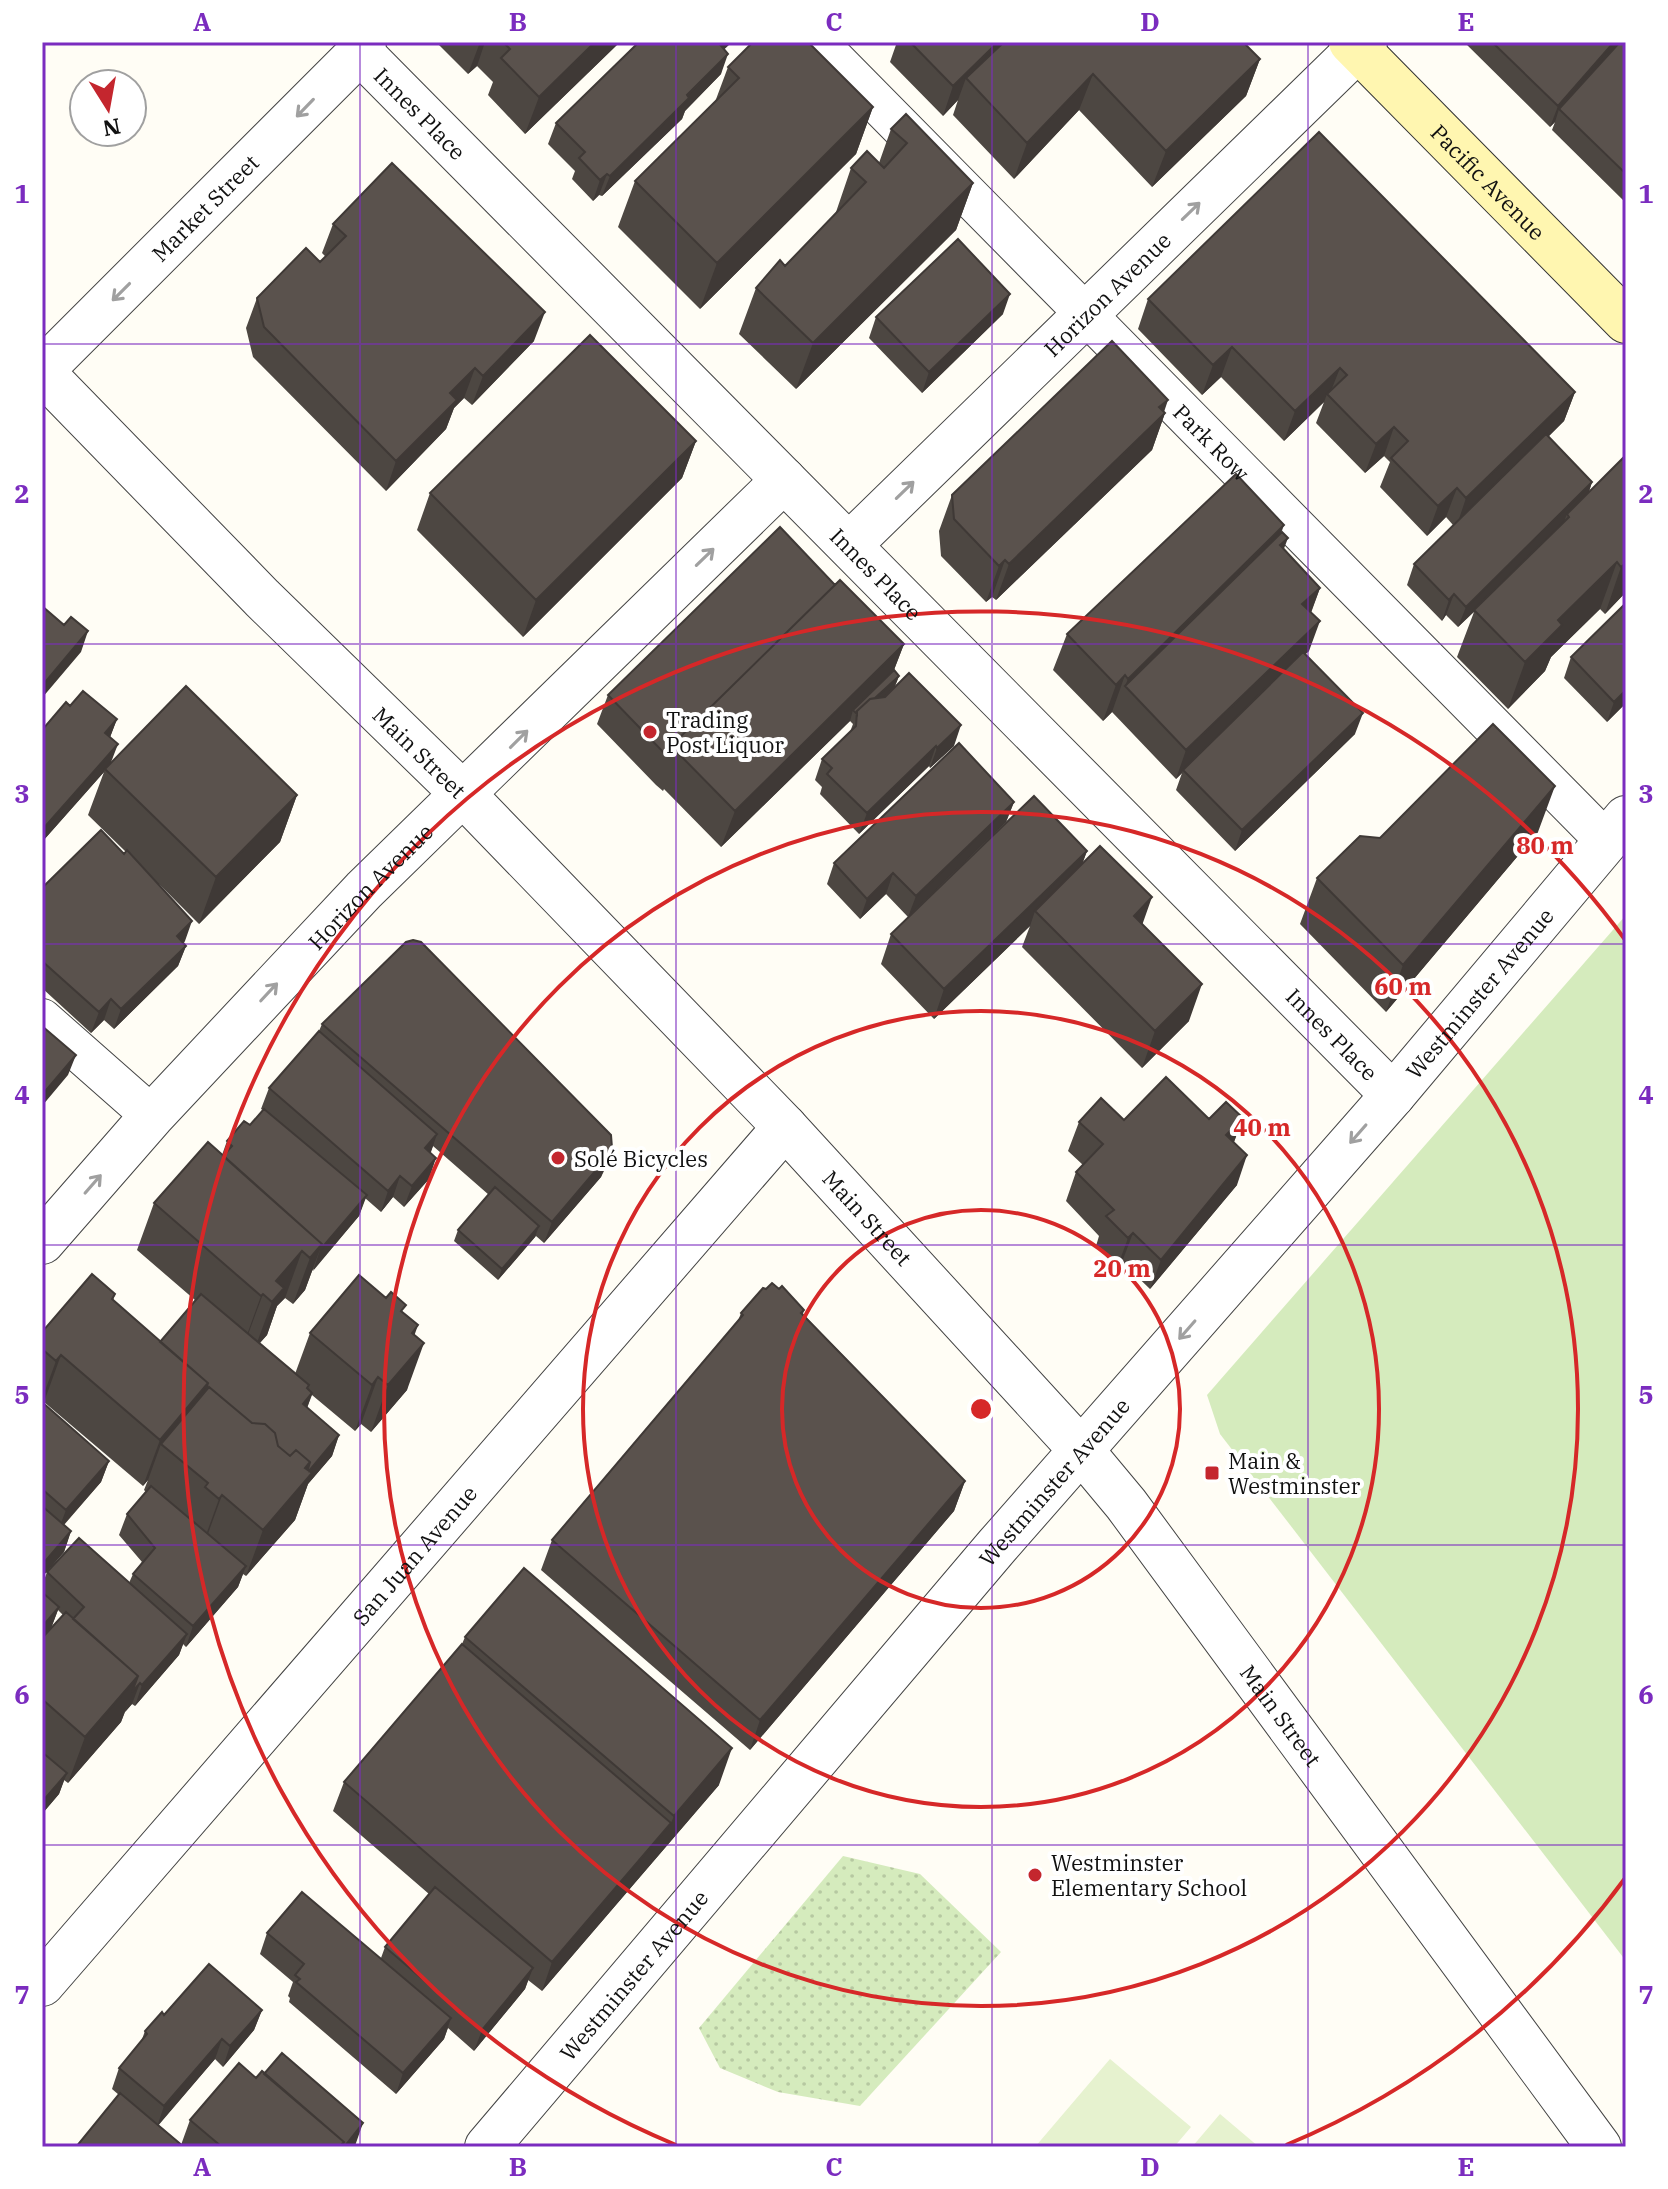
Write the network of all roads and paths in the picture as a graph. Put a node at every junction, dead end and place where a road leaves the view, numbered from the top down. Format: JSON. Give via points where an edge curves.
{"nodes":[{"id":1,"x":817,"y":42,"type":"edge"},
{"id":2,"x":1358,"y":45,"type":"edge"},
{"id":3,"x":362,"y":47,"type":"edge"},
{"id":4,"x":1621,"y":307,"type":"edge"},
{"id":5,"x":1085,"y":314,"type":"junction"},
{"id":6,"x":42,"y":371,"type":"edge"},
{"id":7,"x":784,"y":480,"type":"junction"},
{"id":8,"x":849,"y":545,"type":"junction"},
{"id":9,"x":463,"y":794,"type":"junction"},
{"id":10,"x":1616,"y":830,"type":"edge"},
{"id":11,"x":42,"y":1019,"type":"edge"},
{"id":12,"x":1393,"y":1095,"type":"junction"},
{"id":13,"x":152,"y":1116,"type":"junction"},
{"id":14,"x":785,"y":1127,"type":"junction"},
{"id":15,"x":42,"y":1242,"type":"edge"},
{"id":16,"x":1081,"y":1450,"type":"junction"},
{"id":17,"x":42,"y":1984,"type":"edge"},
{"id":18,"x":487,"y":2147,"type":"edge"},
{"id":19,"x":1599,"y":2147,"type":"edge"}],
"edges":[{"from":1,"to":5,"type":"lane","name":"Park Row"},
{"from":2,"to":4,"type":"main road","name":"Pacific Avenue"},
{"from":5,"to":2,"type":"street","name":"Horizon Avenue","one_way":true},
{"from":3,"to":6,"type":"street","name":"Market Street","one_way":true},
{"from":3,"to":7,"type":"street","name":"Innes Place"},
{"from":8,"to":5,"type":"street","name":"Horizon Avenue","one_way":true},
{"from":5,"to":10,"type":"lane","name":"Park Row"},
{"from":6,"to":9,"type":"street","name":"Main Street","via":[[262,598]]},
{"from":7,"to":8,"type":"street","name":"Innes Place"},
{"from":9,"to":7,"type":"street","name":"Horizon Avenue","one_way":true},
{"from":8,"to":12,"type":"street","name":"Innes Place"},
{"from":13,"to":9,"type":"street","name":"Horizon Avenue","one_way":true,"via":[[369,884]]},
{"from":9,"to":14,"type":"street","name":"Main Street"},
{"from":10,"to":12,"type":"street","name":"Westminster Avenue"},
{"from":11,"to":13,"type":"lane"},
{"from":12,"to":16,"type":"street","name":"Westminster Avenue","one_way":true},
{"from":15,"to":13,"type":"street","name":"Horizon Avenue","one_way":true},
{"from":14,"to":16,"type":"street","name":"Main Street"},
{"from":14,"to":17,"type":"street","name":"San Juan Avenue"},
{"from":16,"to":18,"type":"street","name":"Westminster Avenue"},
{"from":16,"to":19,"type":"street","name":"Main Street"}]}
